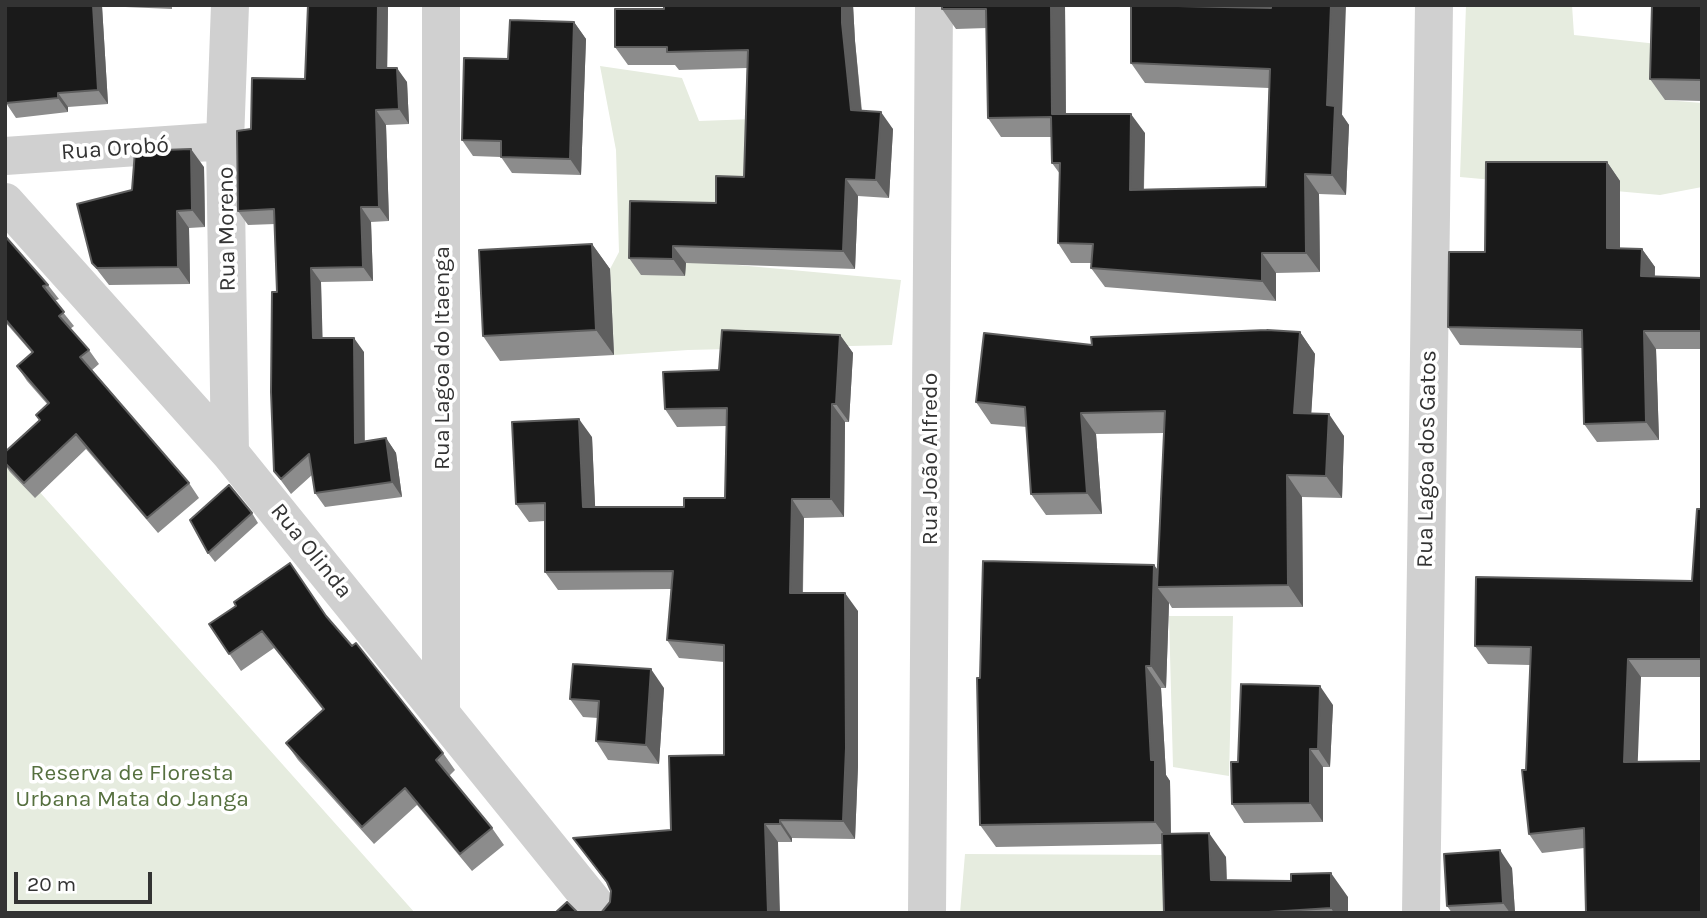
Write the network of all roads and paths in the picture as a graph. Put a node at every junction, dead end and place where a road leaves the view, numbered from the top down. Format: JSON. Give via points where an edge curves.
{"nodes":[{"id":1,"x":230,"y":5,"type":"edge"},
{"id":2,"x":441,"y":5,"type":"edge"},
{"id":3,"x":934,"y":5,"type":"edge"},
{"id":4,"x":1434,"y":5,"type":"edge"},
{"id":5,"x":225,"y":141,"type":"junction"},
{"id":6,"x":5,"y":156,"type":"edge"},
{"id":7,"x":5,"y":202,"type":"edge"},
{"id":8,"x":230,"y":453,"type":"junction"},
{"id":9,"x":440,"y":710,"type":"junction"},
{"id":10,"x":603,"y":913,"type":"edge"},
{"id":11,"x":927,"y":913,"type":"edge"},
{"id":12,"x":1421,"y":913,"type":"edge"}],
"edges":[{"from":1,"to":5,"type":"street","name":"Rua Moreno"},
{"from":2,"to":9,"type":"street","name":"Rua Lagoa do Itaenga"},
{"from":3,"to":11,"type":"street","name":"Rua João Alfredo"},
{"from":4,"to":12,"type":"street","name":"Rua Lagoa dos Gatos"},
{"from":5,"to":6,"type":"street","name":"Rua Orobó"},
{"from":5,"to":8,"type":"street","name":"Rua Moreno"},
{"from":7,"to":8,"type":"street","name":"Rua Olinda"},
{"from":8,"to":9,"type":"street","name":"Rua Olinda"},
{"from":9,"to":10,"type":"street","name":"Rua Olinda"}]}
